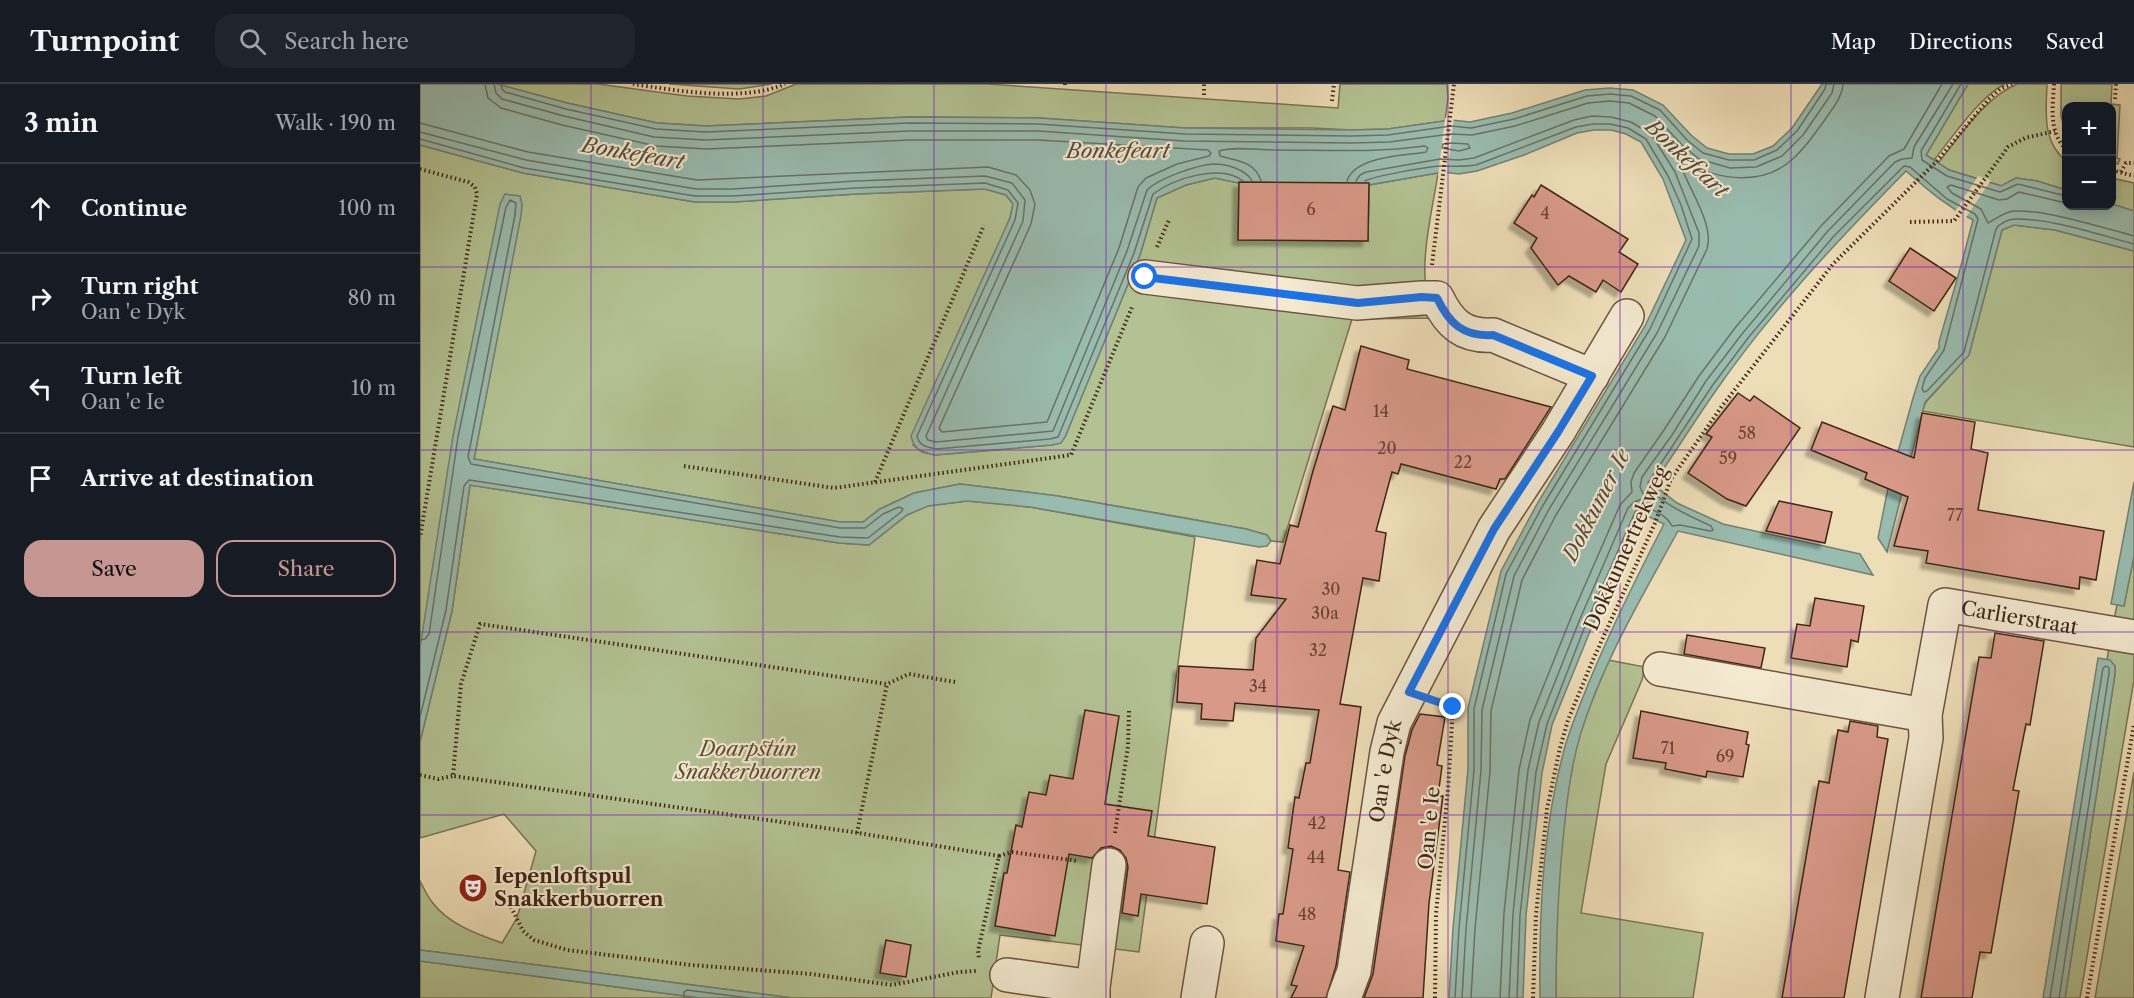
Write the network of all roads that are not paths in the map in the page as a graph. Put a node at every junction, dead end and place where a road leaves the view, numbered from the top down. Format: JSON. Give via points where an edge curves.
{"nodes":[{"id":1,"x":1145,"y":277,"type":"road end"},
{"id":2,"x":1627,"y":316,"type":"dead end"},
{"id":3,"x":1592,"y":376,"type":"junction"},
{"id":4,"x":2134,"y":637,"type":"edge"},
{"id":5,"x":1660,"y":669,"type":"dead end"},
{"id":6,"x":1925,"y":715,"type":"junction"},
{"id":7,"x":1109,"y":866,"type":"road end"},
{"id":8,"x":1207,"y":943,"type":"dead end"},
{"id":9,"x":994,"y":973,"type":"road end"},
{"id":10,"x":1093,"y":992,"type":"edge"},
{"id":11,"x":1198,"y":998,"type":"edge"},
{"id":12,"x":1344,"y":998,"type":"edge"},
{"id":13,"x":1882,"y":998,"type":"edge"}],
"edges":[{"from":1,"to":3,"type":"street","via":[[1358,303],[1437,298],[1453,323],[1476,336],[1493,335]]},
{"from":2,"to":3,"type":"street","name":"Oan 'e Dyk"},
{"from":3,"to":12,"type":"street","name":"Oan 'e Dyk","via":[[1494,529],[1394,723],[1354,971]]},
{"from":4,"to":6,"type":"street","name":"Carlierstraat","via":[[1945,605]]},
{"from":5,"to":6,"type":"street"},
{"from":6,"to":13,"type":"street","name":"Carlierstraat","via":[[1926,738]]},
{"from":7,"to":10,"type":"street"},
{"from":8,"to":11,"type":"street"},
{"from":9,"to":10,"type":"street"}]}
